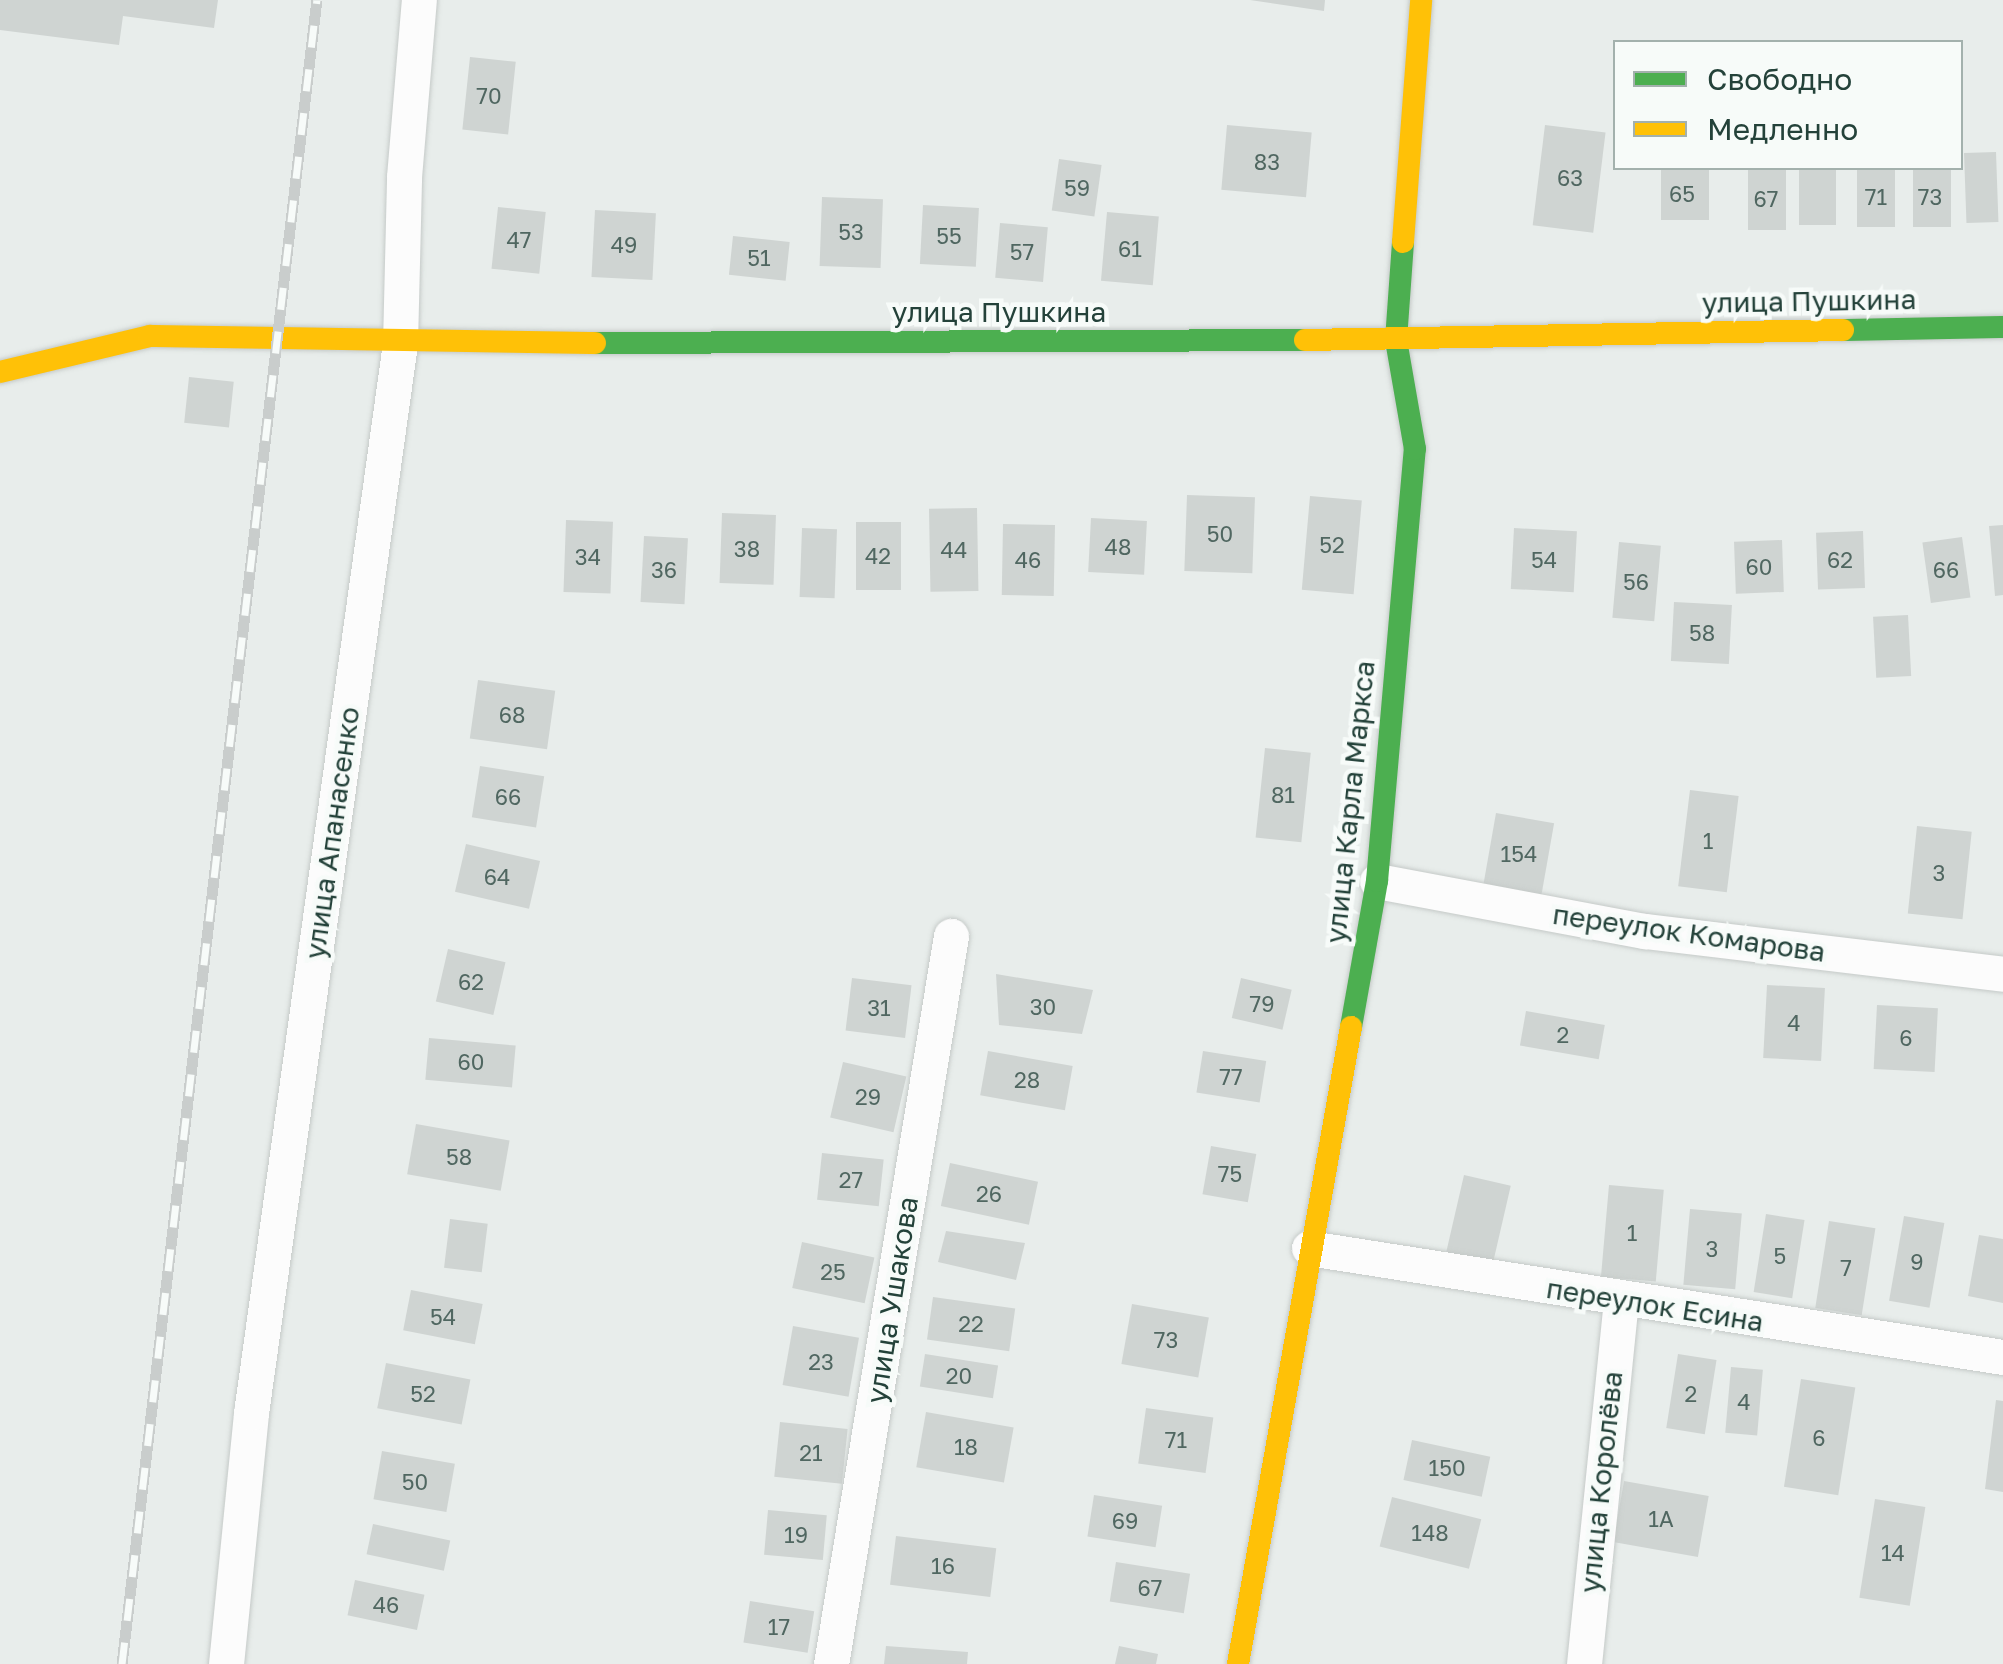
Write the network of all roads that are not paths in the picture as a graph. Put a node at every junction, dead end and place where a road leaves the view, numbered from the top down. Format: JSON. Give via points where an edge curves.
{"nodes":[{"id":1,"x":419,"y":0,"type":"edge"},
{"id":2,"x":1421,"y":0,"type":"edge"},
{"id":3,"x":2003,"y":327,"type":"edge"},
{"id":4,"x":1396,"y":340,"type":"junction"},
{"id":5,"x":400,"y":344,"type":"junction"},
{"id":6,"x":0,"y":372,"type":"edge"},
{"id":7,"x":1377,"y":881,"type":"junction"},
{"id":8,"x":951,"y":936,"type":"dead end"},
{"id":9,"x":2003,"y":974,"type":"edge"},
{"id":10,"x":1308,"y":1248,"type":"junction"},
{"id":11,"x":1621,"y":1301,"type":"junction"},
{"id":12,"x":2003,"y":1356,"type":"edge"},
{"id":13,"x":226,"y":1664,"type":"edge"},
{"id":14,"x":831,"y":1664,"type":"edge"},
{"id":15,"x":1238,"y":1664,"type":"edge"},
{"id":16,"x":1584,"y":1664,"type":"edge"}],
"edges":[{"from":1,"to":5,"type":"street","name":"улица Апанасенко","via":[[404,177]]},
{"from":2,"to":4,"type":"main road","name":"улица Карла Маркса"},
{"from":3,"to":4,"type":"main road","name":"улица Пушкина"},
{"from":4,"to":5,"type":"main road","name":"улица Пушкина"},
{"from":4,"to":7,"type":"main road","name":"улица Карла Маркса","via":[[1415,448]]},
{"from":5,"to":6,"type":"main road","name":"улица Пушкина","via":[[150,336]]},
{"from":5,"to":13,"type":"street","name":"улица Апанасенко","via":[[250,1413]]},
{"from":7,"to":9,"type":"street","name":"переулок Комарова","via":[[1645,931]]},
{"from":7,"to":10,"type":"main road","name":"улица Карла Маркса"},
{"from":8,"to":14,"type":"street","name":"улица Ушакова"},
{"from":10,"to":11,"type":"street","name":"переулок Есина"},
{"from":10,"to":15,"type":"main road","name":"улица Карла Маркса"},
{"from":11,"to":12,"type":"street","name":"переулок Есина"},
{"from":11,"to":16,"type":"street","name":"улица Королёва"}]}
